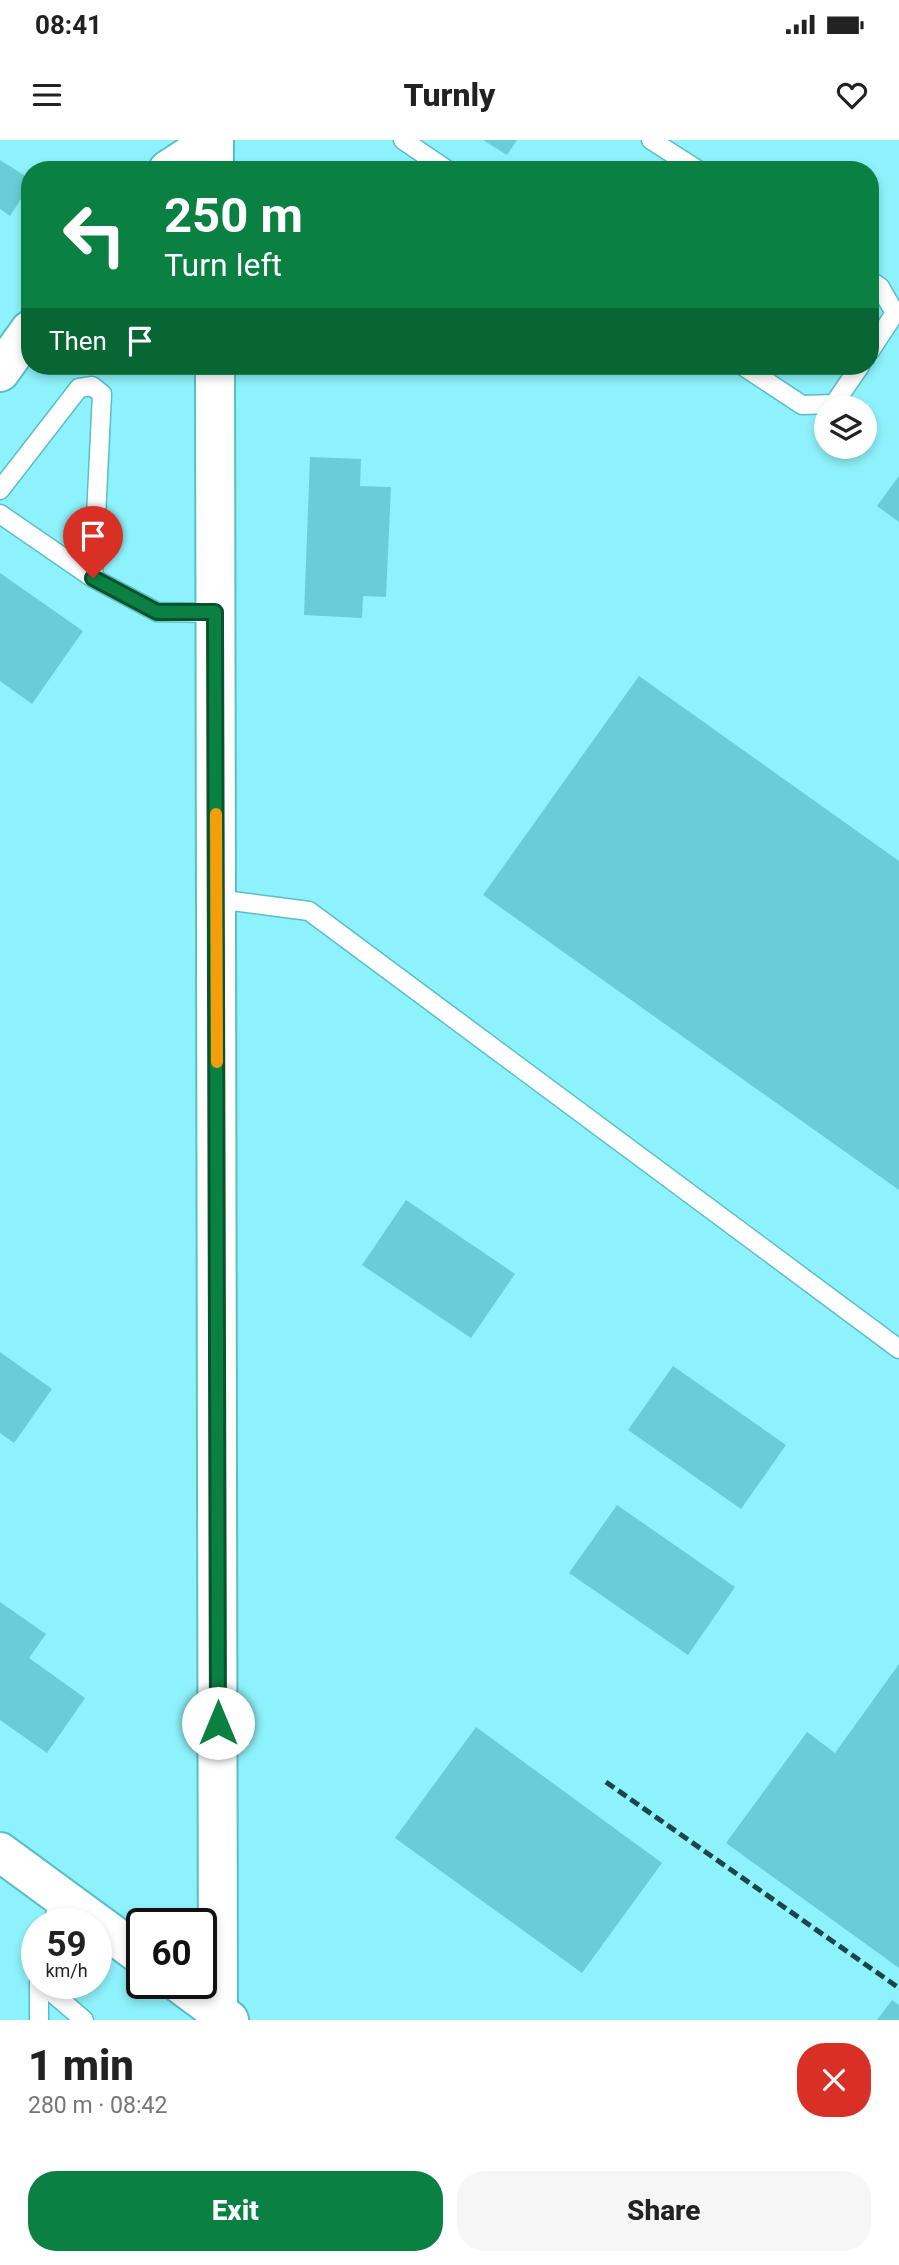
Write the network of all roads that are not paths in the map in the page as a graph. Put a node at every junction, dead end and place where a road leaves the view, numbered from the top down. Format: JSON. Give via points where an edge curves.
{"nodes":[{"id":1,"x":214,"y":140,"type":"edge"},
{"id":2,"x":402,"y":140,"type":"edge"},
{"id":3,"x":651,"y":140,"type":"edge"},
{"id":4,"x":182,"y":161,"type":"edge"},
{"id":5,"x":214,"y":161,"type":"edge"},
{"id":6,"x":434,"y":161,"type":"edge"},
{"id":7,"x":684,"y":161,"type":"edge"},
{"id":8,"x":879,"y":286,"type":"edge"},
{"id":9,"x":879,"y":337,"type":"edge"},
{"id":10,"x":21,"y":343,"type":"edge"},
{"id":11,"x":0,"y":372,"type":"edge"},
{"id":12,"x":215,"y":375,"type":"edge"},
{"id":13,"x":757,"y":375,"type":"edge"},
{"id":14,"x":854,"y":375,"type":"edge"},
{"id":15,"x":0,"y":490,"type":"edge"},
{"id":16,"x":0,"y":513,"type":"edge"},
{"id":17,"x":93,"y":578,"type":"junction"},
{"id":18,"x":215,"y":612,"type":"junction"},
{"id":19,"x":217,"y":900,"type":"junction"},
{"id":20,"x":899,"y":1349,"type":"edge"},
{"id":21,"x":0,"y":1852,"type":"edge"},
{"id":22,"x":55,"y":1908,"type":"edge"},
{"id":23,"x":40,"y":1999,"type":"edge"},
{"id":24,"x":59,"y":1999,"type":"edge"},
{"id":25,"x":199,"y":1999,"type":"edge"},
{"id":26,"x":222,"y":2017,"type":"edge"},
{"id":27,"x":39,"y":2020,"type":"edge"},
{"id":28,"x":84,"y":2020,"type":"edge"}],
"edges":[{"from":1,"to":4,"type":"main road"},
{"from":1,"to":5,"type":"main road"},
{"from":2,"to":6,"type":"lane"},
{"from":3,"to":7,"type":"lane"},
{"from":8,"to":9,"type":"lane","via":[[895,313]]},
{"from":10,"to":11,"type":"main road"},
{"from":12,"to":18,"type":"main road"},
{"from":13,"to":14,"type":"lane","via":[[802,405],[834,404]]},
{"from":15,"to":17,"type":"lane","via":[[79,388],[92,386],[102,394]]},
{"from":16,"to":17,"type":"lane"},
{"from":17,"to":18,"type":"lane","via":[[157,612]]},
{"from":18,"to":19,"type":"main road"},
{"from":19,"to":20,"type":"lane","via":[[309,911]]},
{"from":19,"to":26,"type":"main road"},
{"from":21,"to":22,"type":"main road"},
{"from":23,"to":27,"type":"lane"},
{"from":24,"to":28,"type":"lane"},
{"from":25,"to":26,"type":"main road"}]}
